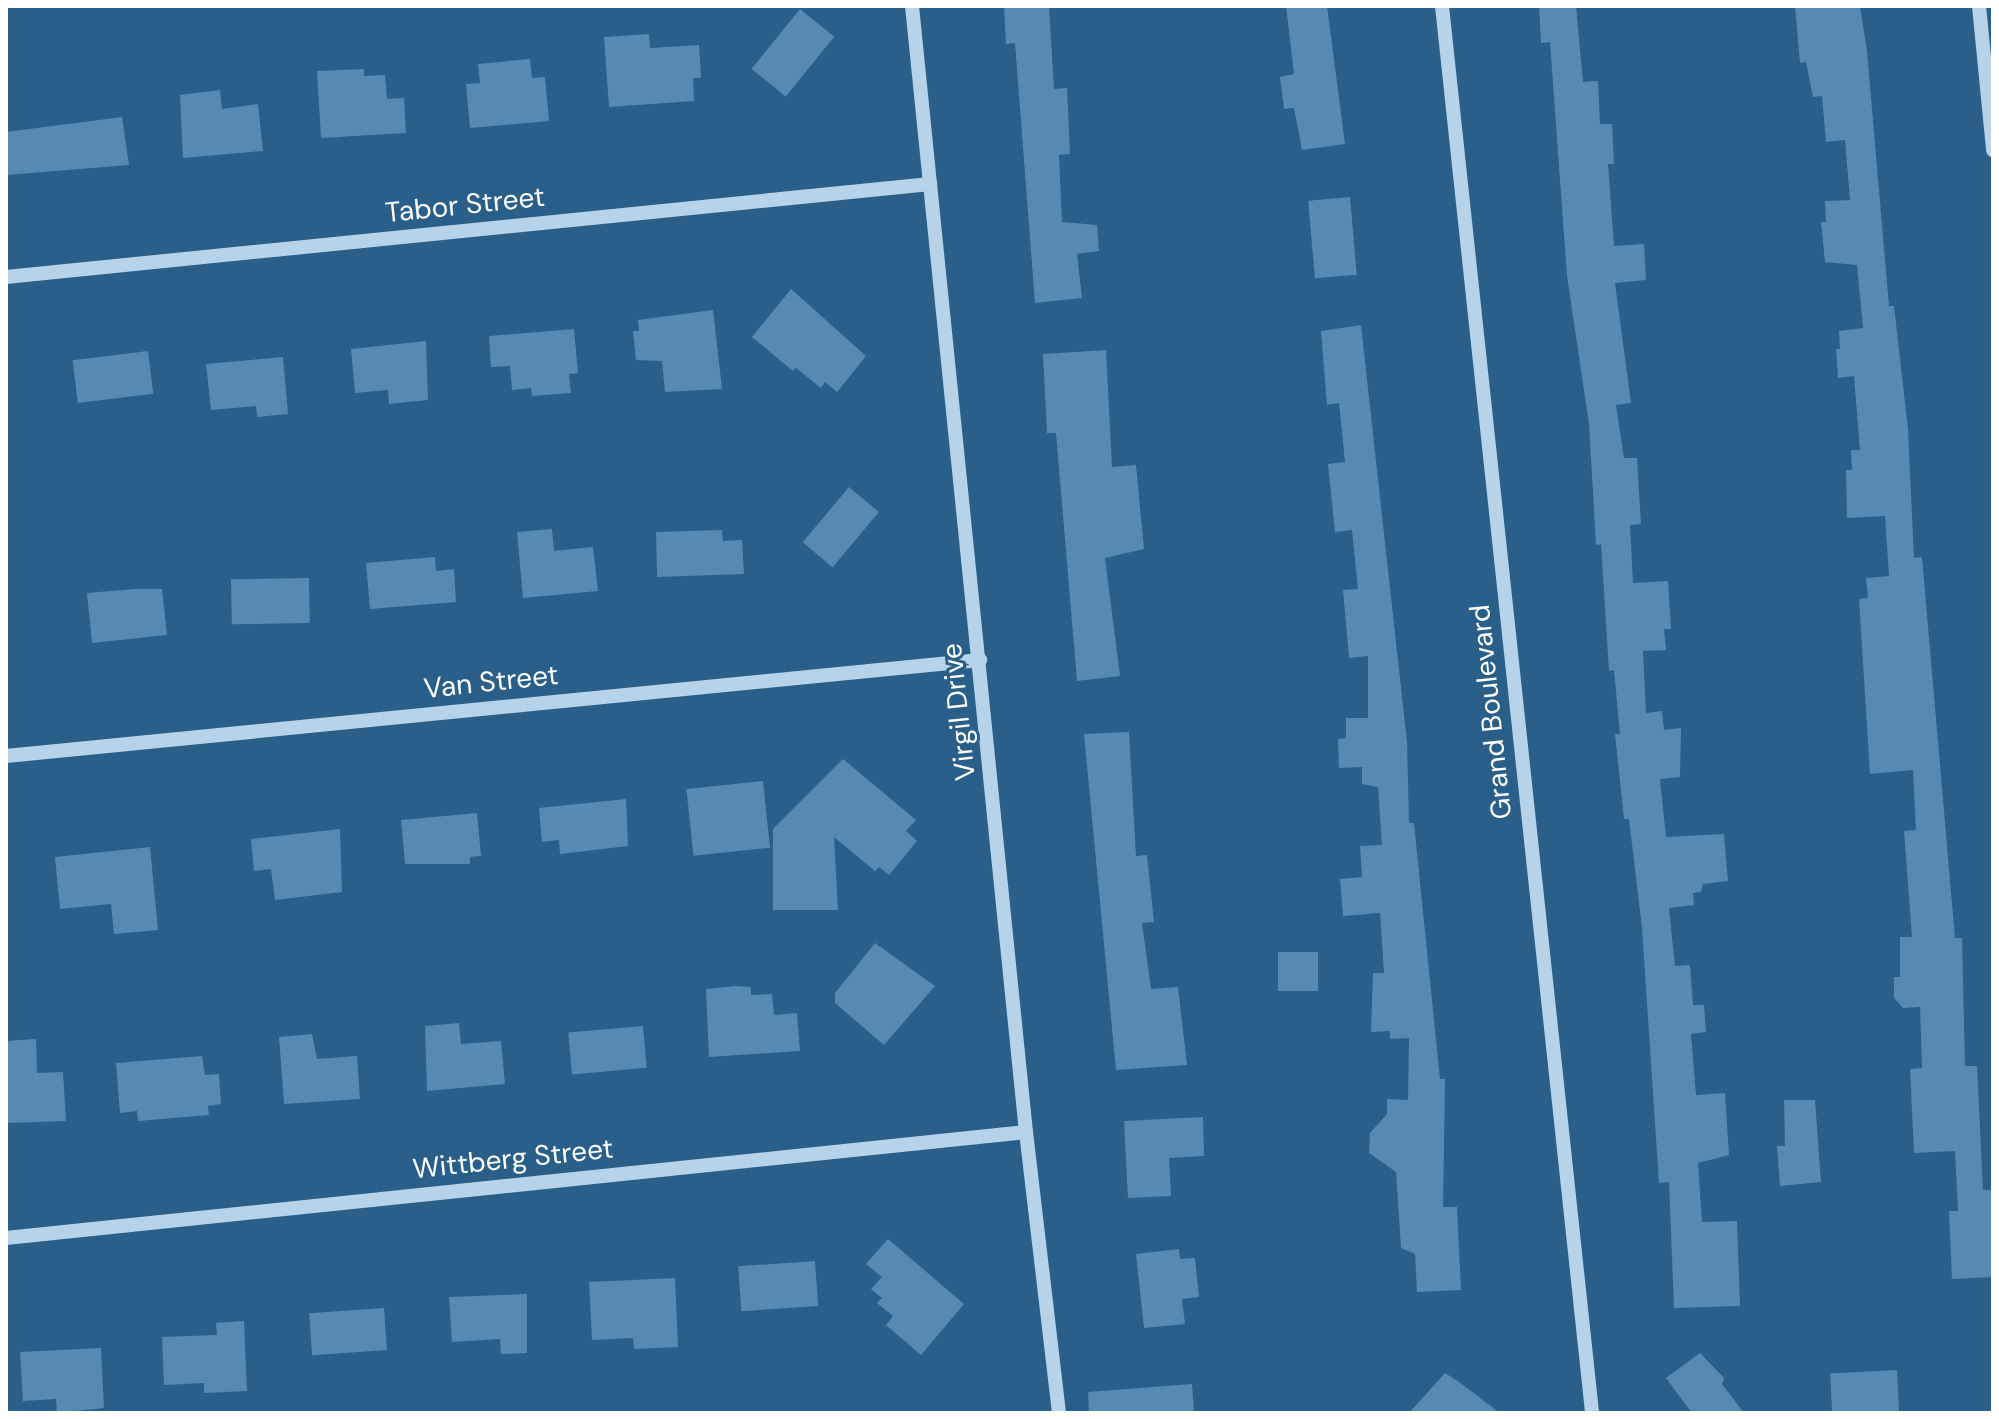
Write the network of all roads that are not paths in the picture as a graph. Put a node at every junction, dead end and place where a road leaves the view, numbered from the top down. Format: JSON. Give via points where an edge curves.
{"nodes":[{"id":1,"x":912,"y":6,"type":"edge"},
{"id":2,"x":1442,"y":6,"type":"edge"},
{"id":3,"x":1979,"y":6,"type":"edge"},
{"id":4,"x":1993,"y":150,"type":"edge"},
{"id":5,"x":930,"y":184,"type":"junction"},
{"id":6,"x":6,"y":277,"type":"edge"},
{"id":7,"x":980,"y":660,"type":"junction"},
{"id":8,"x":6,"y":756,"type":"edge"},
{"id":9,"x":1026,"y":1132,"type":"junction"},
{"id":10,"x":6,"y":1238,"type":"edge"},
{"id":11,"x":1059,"y":1413,"type":"edge"},
{"id":12,"x":1592,"y":1413,"type":"edge"}],
"edges":[{"from":1,"to":5,"type":"street","name":"Virgil Drive"},
{"from":2,"to":12,"type":"street","name":"Grand Boulevard"},
{"from":3,"to":4,"type":"street"},
{"from":5,"to":6,"type":"street","name":"Tabor Street"},
{"from":5,"to":7,"type":"street","name":"Virgil Drive"},
{"from":7,"to":8,"type":"street","name":"Van Street"},
{"from":7,"to":9,"type":"street","name":"Virgil Drive"},
{"from":9,"to":10,"type":"street","name":"Wittberg Street"},
{"from":9,"to":11,"type":"street","name":"Virgil Drive"}]}
